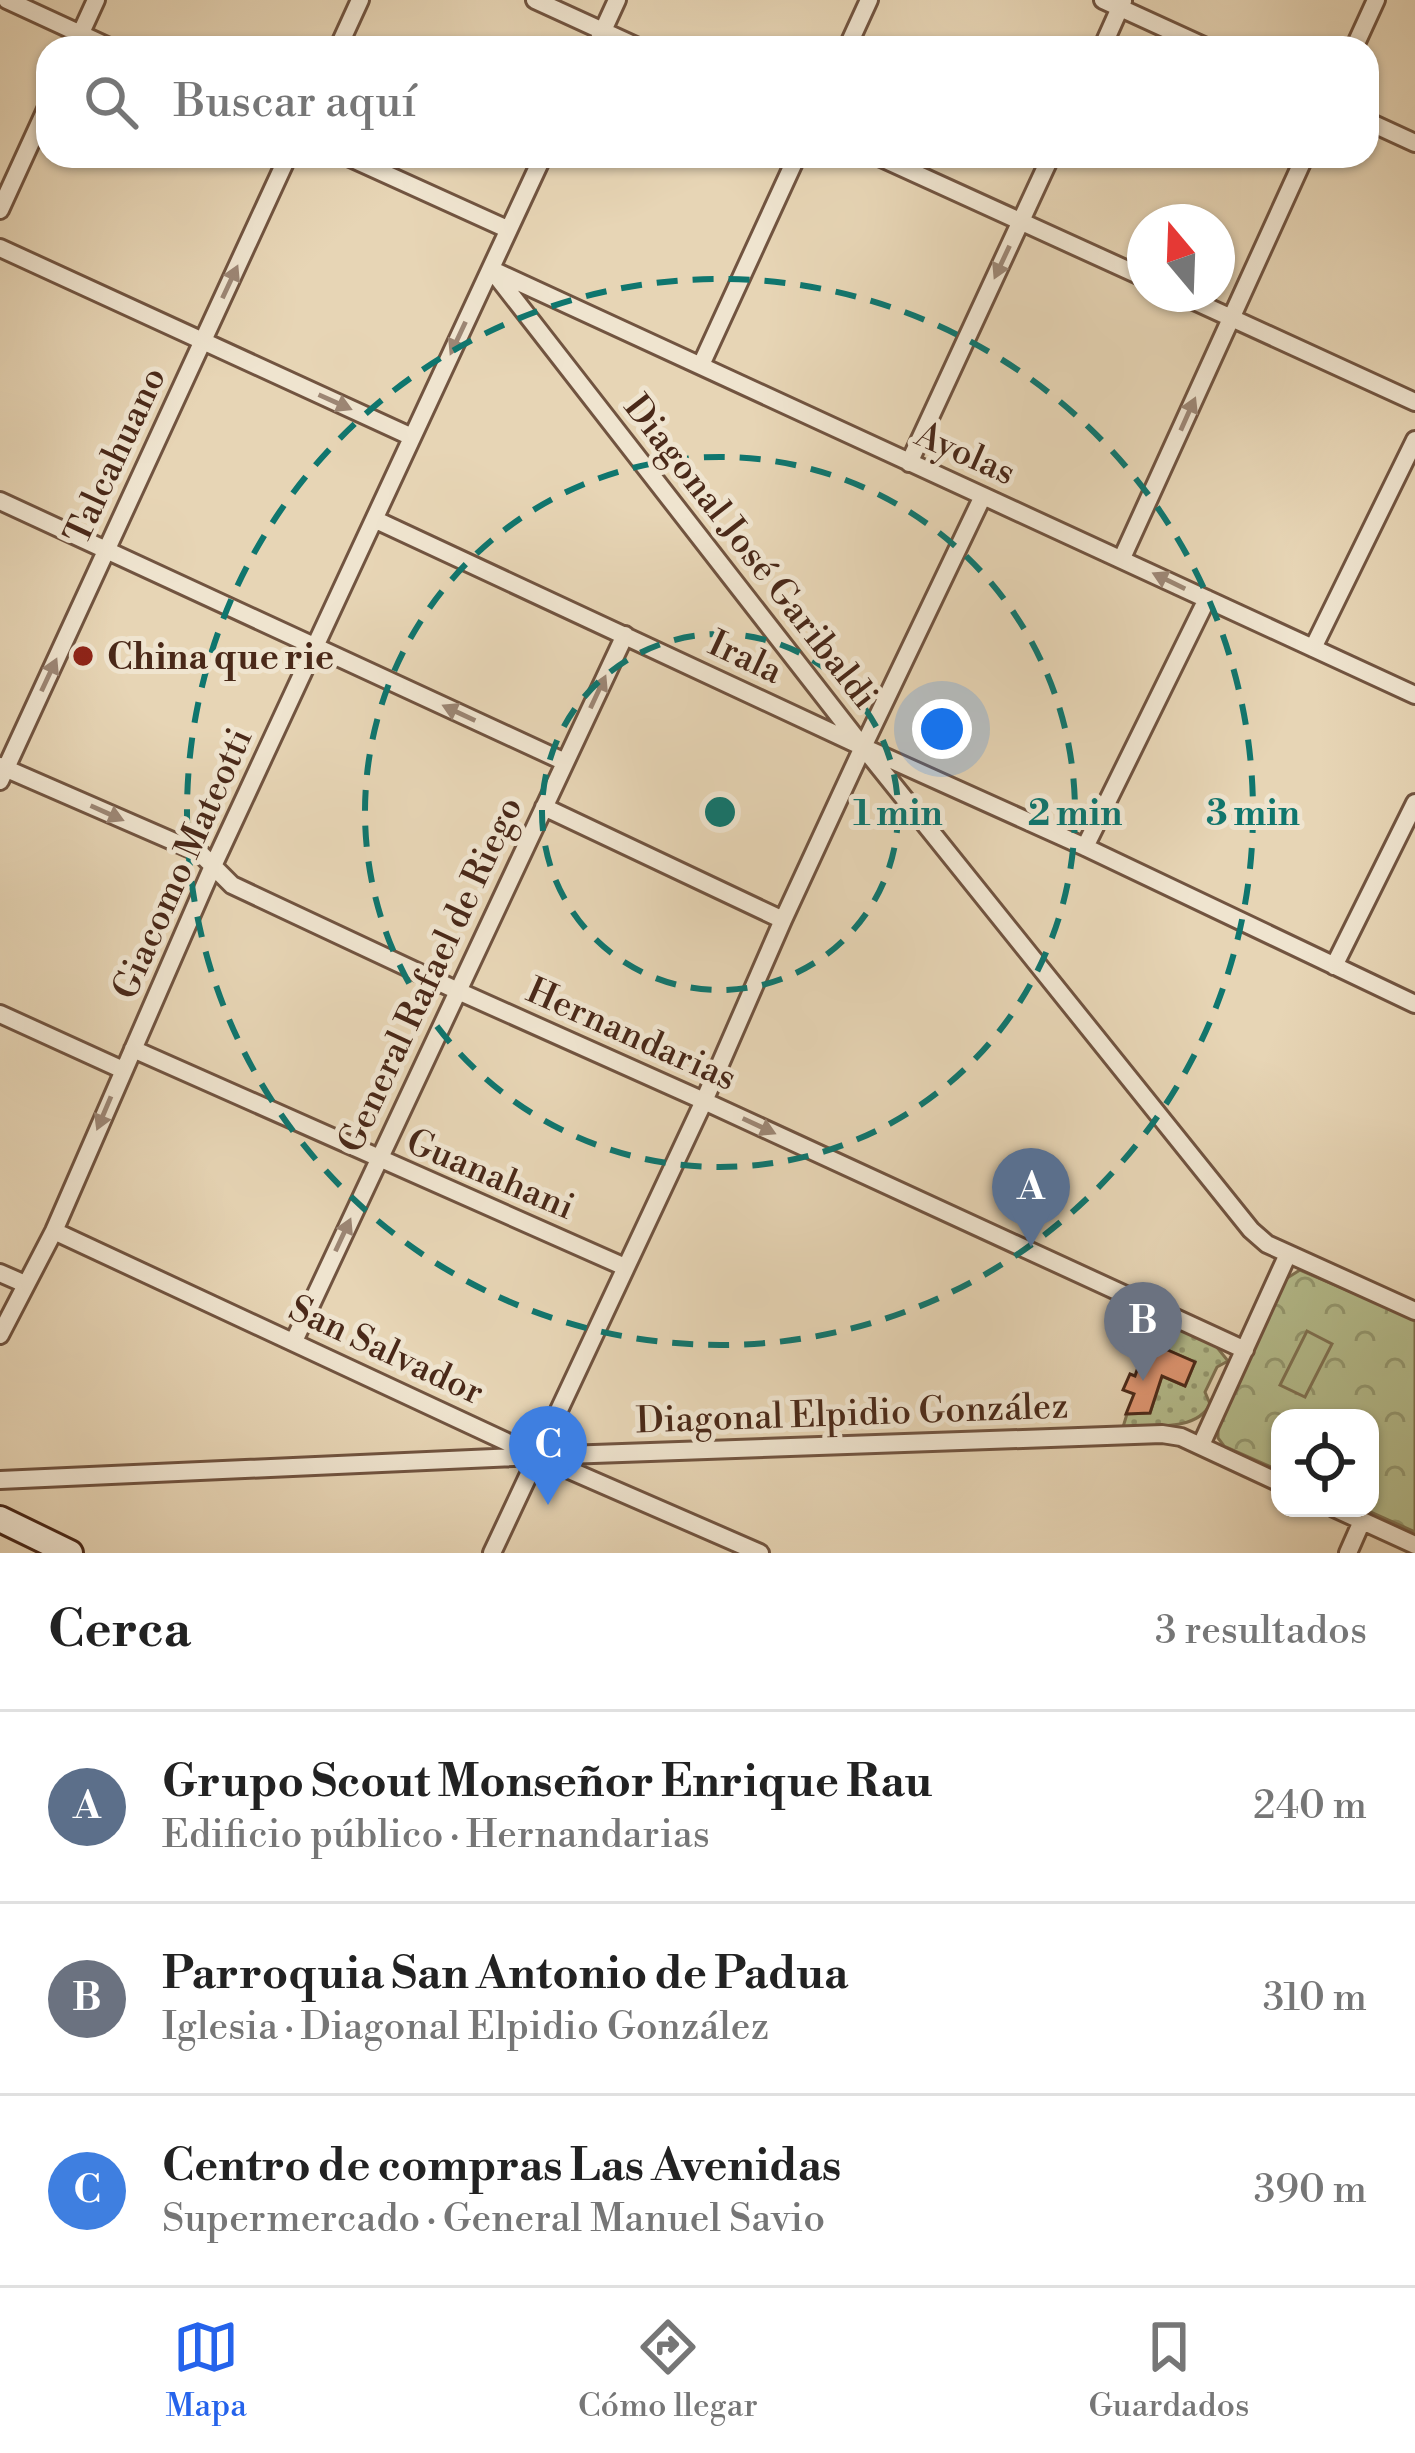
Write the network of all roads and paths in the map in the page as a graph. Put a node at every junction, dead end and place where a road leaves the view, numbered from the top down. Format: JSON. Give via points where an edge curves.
{"nodes":[{"id":1,"x":7,"y":0,"type":"edge"},
{"id":2,"x":96,"y":0,"type":"edge"},
{"id":3,"x":360,"y":0,"type":"edge"},
{"id":4,"x":535,"y":0,"type":"edge"},
{"id":5,"x":617,"y":0,"type":"edge"},
{"id":6,"x":869,"y":0,"type":"edge"},
{"id":7,"x":1376,"y":0,"type":"edge"},
{"id":8,"x":1116,"y":3,"type":"edge"},
{"id":9,"x":68,"y":36,"type":"edge"},
{"id":10,"x":79,"y":36,"type":"edge"},
{"id":11,"x":344,"y":36,"type":"edge"},
{"id":12,"x":594,"y":36,"type":"edge"},
{"id":13,"x":600,"y":36,"type":"edge"},
{"id":14,"x":852,"y":36,"type":"edge"},
{"id":15,"x":1106,"y":36,"type":"edge"},
{"id":16,"x":1183,"y":36,"type":"edge"},
{"id":17,"x":1360,"y":36,"type":"edge"},
{"id":18,"x":1379,"y":126,"type":"edge"},
{"id":19,"x":36,"y":131,"type":"edge"},
{"id":20,"x":1415,"y":143,"type":"edge"},
{"id":21,"x":282,"y":168,"type":"edge"},
{"id":22,"x":372,"y":168,"type":"edge"},
{"id":23,"x":537,"y":168,"type":"edge"},
{"id":24,"x":791,"y":168,"type":"edge"},
{"id":25,"x":904,"y":168,"type":"edge"},
{"id":26,"x":1046,"y":168,"type":"edge"},
{"id":27,"x":1300,"y":168,"type":"edge"},
{"id":28,"x":0,"y":210,"type":"edge"},
{"id":29,"x":1021,"y":222,"type":"junction"},
{"id":30,"x":507,"y":230,"type":"junction"},
{"id":31,"x":0,"y":248,"type":"edge"},
{"id":32,"x":490,"y":269,"type":"junction"},
{"id":33,"x":1127,"y":270,"type":"edge"},
{"id":34,"x":1219,"y":312,"type":"edge"},
{"id":35,"x":1232,"y":318,"type":"junction"},
{"id":36,"x":202,"y":341,"type":"junction"},
{"id":37,"x":701,"y":365,"type":"junction"},
{"id":38,"x":1415,"y":402,"type":"edge"},
{"id":39,"x":412,"y":436,"type":"junction"},
{"id":40,"x":1415,"y":440,"type":"edge"},
{"id":41,"x":909,"y":463,"type":"junction"},
{"id":42,"x":983,"y":496,"type":"junction"},
{"id":43,"x":0,"y":501,"type":"edge"},
{"id":44,"x":376,"y":520,"type":"junction"},
{"id":45,"x":106,"y":550,"type":"junction"},
{"id":46,"x":1123,"y":559,"type":"junction"},
{"id":47,"x":1207,"y":599,"type":"junction"},
{"id":48,"x":625,"y":635,"type":"junction"},
{"id":49,"x":316,"y":646,"type":"junction"},
{"id":50,"x":1313,"y":648,"type":"junction"},
{"id":51,"x":1415,"y":695,"type":"edge"},
{"id":52,"x":863,"y":747,"type":"junction"},
{"id":53,"x":566,"y":762,"type":"junction"},
{"id":54,"x":2,"y":772,"type":"edge"},
{"id":55,"x":1415,"y":803,"type":"edge"},
{"id":56,"x":544,"y":807,"type":"junction"},
{"id":57,"x":1085,"y":847,"type":"junction"},
{"id":58,"x":213,"y":866,"type":"junction"},
{"id":59,"x":783,"y":920,"type":"junction"},
{"id":60,"x":1334,"y":966,"type":"junction"},
{"id":61,"x":458,"y":991,"type":"junction"},
{"id":62,"x":1415,"y":1004,"type":"edge"},
{"id":63,"x":0,"y":1014,"type":"edge"},
{"id":64,"x":134,"y":1049,"type":"junction"},
{"id":65,"x":123,"y":1070,"type":"junction"},
{"id":66,"x":704,"y":1101,"type":"junction"},
{"id":67,"x":379,"y":1160,"type":"junction"},
{"id":68,"x":54,"y":1231,"type":"junction"},
{"id":69,"x":1288,"y":1254,"type":"junction"},
{"id":70,"x":625,"y":1267,"type":"junction"},
{"id":71,"x":0,"y":1273,"type":"edge"},
{"id":72,"x":25,"y":1284,"type":"junction"},
{"id":73,"x":1415,"y":1311,"type":"edge"},
{"id":74,"x":0,"y":1335,"type":"edge"},
{"id":75,"x":293,"y":1341,"type":"junction"},
{"id":76,"x":1245,"y":1350,"type":"junction"},
{"id":77,"x":1201,"y":1445,"type":"junction"},
{"id":78,"x":537,"y":1456,"type":"junction"},
{"id":79,"x":1271,"y":1479,"type":"edge"},
{"id":80,"x":0,"y":1480,"type":"edge"},
{"id":81,"x":1353,"y":1517,"type":"edge"},
{"id":82,"x":0,"y":1519,"type":"edge"},
{"id":83,"x":1362,"y":1521,"type":"junction"},
{"id":84,"x":1415,"y":1545,"type":"edge"},
{"id":85,"x":70,"y":1553,"type":"edge"},
{"id":86,"x":492,"y":1553,"type":"edge"},
{"id":87,"x":760,"y":1553,"type":"edge"},
{"id":88,"x":1348,"y":1553,"type":"edge"}],
"edges":[{"from":1,"to":9,"type":"street"},
{"from":2,"to":10,"type":"street"},
{"from":3,"to":11,"type":"street"},
{"from":4,"to":12,"type":"street"},
{"from":5,"to":13,"type":"street"},
{"from":6,"to":14,"type":"street"},
{"from":7,"to":17,"type":"street"},
{"from":8,"to":15,"type":"street"},
{"from":8,"to":16,"type":"street"},
{"from":18,"to":20,"type":"street"},
{"from":19,"to":28,"type":"street"},
{"from":36,"to":21,"type":"street","name":"Talcahuano","one_way":true},
{"from":22,"to":30,"type":"street"},
{"from":23,"to":30,"type":"street","name":"Giacomo Mateotti"},
{"from":24,"to":37,"type":"street"},
{"from":25,"to":29,"type":"street"},
{"from":26,"to":29,"type":"street"},
{"from":27,"to":35,"type":"street"},
{"from":29,"to":33,"type":"street"},
{"from":29,"to":41,"type":"street","one_way":true},
{"from":30,"to":32,"type":"street","name":"Giacomo Mateotti"},
{"from":31,"to":36,"type":"street"},
{"from":32,"to":37,"type":"street","name":"Ayolas"},
{"from":32,"to":39,"type":"street","name":"Giacomo Mateotti","one_way":true},
{"from":32,"to":52,"type":"street","name":"Diagonal José Garibaldi"},
{"from":34,"to":35,"type":"street"},
{"from":35,"to":38,"type":"street"},
{"from":46,"to":35,"type":"street","one_way":true},
{"from":36,"to":39,"type":"street","one_way":true},
{"from":36,"to":45,"type":"street","name":"Talcahuano"},
{"from":37,"to":41,"type":"street","name":"Ayolas"},
{"from":39,"to":44,"type":"street","name":"Giacomo Mateotti"},
{"from":40,"to":50,"type":"street"},
{"from":41,"to":42,"type":"street","name":"Ayolas"},
{"from":42,"to":46,"type":"street","name":"Ayolas"},
{"from":42,"to":52,"type":"street"},
{"from":43,"to":45,"type":"street"},
{"from":44,"to":48,"type":"street","name":"Irala"},
{"from":44,"to":49,"type":"street","name":"Giacomo Mateotti"},
{"from":45,"to":49,"type":"street"},
{"from":54,"to":45,"type":"street","name":"Talcahuano","one_way":true},
{"from":47,"to":46,"type":"street","name":"Ayolas","one_way":true},
{"from":47,"to":50,"type":"street","name":"Ayolas"},
{"from":47,"to":57,"type":"street"},
{"from":48,"to":52,"type":"street","name":"Irala"},
{"from":53,"to":48,"type":"street","name":"General Rafael de Riego","one_way":true},
{"from":53,"to":49,"type":"street","one_way":true},
{"from":49,"to":58,"type":"street","name":"Giacomo Mateotti"},
{"from":50,"to":51,"type":"street","name":"Ayolas"},
{"from":52,"to":57,"type":"street","name":"Irala"},
{"from":52,"to":59,"type":"street"},
{"from":52,"to":69,"type":"street","name":"Diagonal José Garibaldi","via":[[1251,1230]]},
{"from":53,"to":56,"type":"street","name":"General Rafael de Riego"},
{"from":54,"to":58,"type":"street","name":"Hernandarias","one_way":true,"via":[[200,853]]},
{"from":55,"to":60,"type":"street"},
{"from":56,"to":59,"type":"street"},
{"from":56,"to":61,"type":"street","name":"General Rafael de Riego"},
{"from":57,"to":60,"type":"street","name":"Irala"},
{"from":58,"to":61,"type":"street","name":"Hernandarias","via":[[232,885]]},
{"from":58,"to":64,"type":"street","name":"Giacomo Mateotti"},
{"from":59,"to":66,"type":"street"},
{"from":60,"to":62,"type":"street","name":"Irala"},
{"from":61,"to":66,"type":"street","name":"Hernandarias"},
{"from":61,"to":67,"type":"street","name":"General Rafael de Riego"},
{"from":63,"to":65,"type":"street"},
{"from":64,"to":65,"type":"street","name":"Giacomo Mateotti"},
{"from":64,"to":67,"type":"street","name":"Guanahani"},
{"from":65,"to":68,"type":"street","name":"Giacomo Mateotti","one_way":true},
{"from":66,"to":70,"type":"street"},
{"from":66,"to":76,"type":"street","name":"Hernandarias","one_way":true},
{"from":67,"to":70,"type":"street","name":"Guanahani"},
{"from":75,"to":67,"type":"street","name":"General Rafael de Riego","one_way":true},
{"from":68,"to":72,"type":"street","name":"Giacomo Mateotti"},
{"from":68,"to":75,"type":"street","name":"San Salvador"},
{"from":69,"to":73,"type":"street"},
{"from":69,"to":76,"type":"street"},
{"from":70,"to":78,"type":"street"},
{"from":71,"to":72,"type":"street"},
{"from":72,"to":74,"type":"street","name":"Giacomo Mateotti"},
{"from":75,"to":78,"type":"street","name":"San Salvador"},
{"from":76,"to":77,"type":"street"},
{"from":77,"to":78,"type":"street","name":"Diagonal Elpidio González","via":[[1162,1434]]},
{"from":77,"to":79,"type":"street"},
{"from":78,"to":80,"type":"street","name":"Diagonal Elpidio González"},
{"from":78,"to":86,"type":"street"},
{"from":78,"to":87,"type":"street","name":"San Salvador"},
{"from":81,"to":83,"type":"street"},
{"from":82,"to":85,"type":"street"},
{"from":83,"to":84,"type":"street"},
{"from":83,"to":88,"type":"street"}]}
